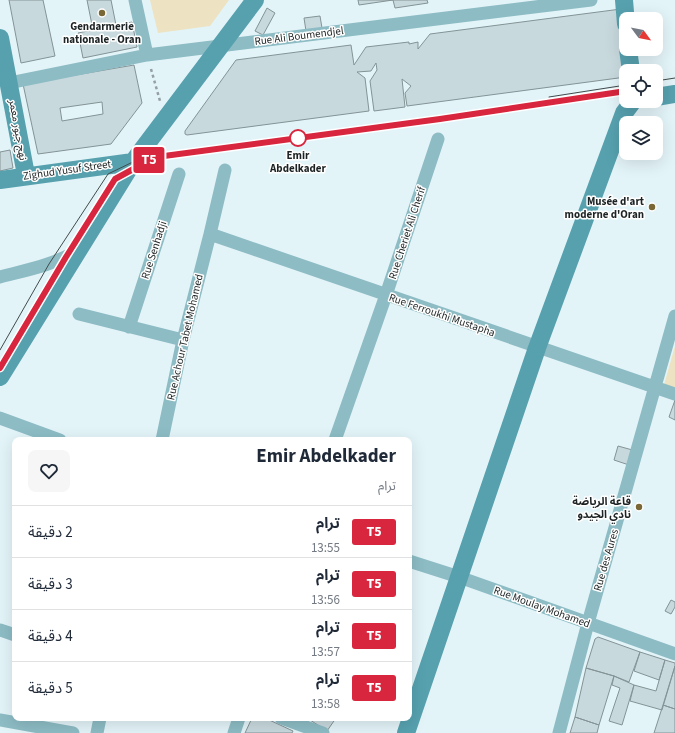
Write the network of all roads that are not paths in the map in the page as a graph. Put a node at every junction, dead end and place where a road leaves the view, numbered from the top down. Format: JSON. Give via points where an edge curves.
{"nodes":[{"id":1,"x":135,"y":0,"type":"edge"},
{"id":2,"x":255,"y":0,"type":"edge"},
{"id":3,"x":591,"y":0,"type":"edge"},
{"id":4,"x":624,"y":0,"type":"edge"},
{"id":5,"x":625,"y":12,"type":"edge"},
{"id":6,"x":0,"y":38,"type":"edge"},
{"id":7,"x":220,"y":46,"type":"junction"},
{"id":8,"x":147,"y":55,"type":"junction"},
{"id":9,"x":9,"y":83,"type":"junction"},
{"id":10,"x":675,"y":94,"type":"edge"},
{"id":11,"x":663,"y":96,"type":"edge"},
{"id":12,"x":628,"y":108,"type":"edge"},
{"id":13,"x":438,"y":139,"type":"dead end"},
{"id":14,"x":133,"y":162,"type":"junction"},
{"id":15,"x":224,"y":170,"type":"dead end"},
{"id":16,"x":179,"y":174,"type":"dead end"},
{"id":17,"x":26,"y":175,"type":"junction"},
{"id":18,"x":0,"y":180,"type":"edge"},
{"id":19,"x":210,"y":234,"type":"junction"},
{"id":20,"x":81,"y":248,"type":"junction"},
{"id":21,"x":0,"y":277,"type":"edge"},
{"id":22,"x":386,"y":295,"type":"junction"},
{"id":23,"x":79,"y":314,"type":"dead end"},
{"id":24,"x":675,"y":316,"type":"edge"},
{"id":25,"x":129,"y":327,"type":"junction"},
{"id":26,"x":183,"y":340,"type":"junction"},
{"id":27,"x":537,"y":348,"type":"junction"},
{"id":28,"x":0,"y":378,"type":"edge"},
{"id":29,"x":655,"y":387,"type":"junction"},
{"id":30,"x":675,"y":394,"type":"edge"},
{"id":31,"x":0,"y":418,"type":"edge"},
{"id":32,"x":52,"y":437,"type":"edge"},
{"id":33,"x":163,"y":437,"type":"edge"},
{"id":34,"x":336,"y":437,"type":"edge"},
{"id":35,"x":412,"y":562,"type":"edge"},
{"id":36,"x":459,"y":577,"type":"junction"},
{"id":37,"x":588,"y":623,"type":"junction"},
{"id":38,"x":0,"y":630,"type":"edge"},
{"id":39,"x":12,"y":634,"type":"edge"},
{"id":40,"x":675,"y":654,"type":"edge"},
{"id":41,"x":412,"y":715,"type":"edge"},
{"id":42,"x":0,"y":720,"type":"edge"},
{"id":43,"x":99,"y":721,"type":"edge"},
{"id":44,"x":238,"y":721,"type":"edge"},
{"id":45,"x":289,"y":721,"type":"edge"},
{"id":46,"x":410,"y":721,"type":"edge"},
{"id":47,"x":34,"y":726,"type":"edge"},
{"id":48,"x":73,"y":733,"type":"edge"},
{"id":49,"x":97,"y":733,"type":"edge"},
{"id":50,"x":234,"y":733,"type":"edge"},
{"id":51,"x":323,"y":733,"type":"edge"},
{"id":52,"x":406,"y":733,"type":"edge"},
{"id":53,"x":559,"y":733,"type":"edge"}],
"edges":[{"from":1,"to":8,"type":"street"},
{"from":2,"to":7,"type":"main road"},
{"from":3,"to":7,"type":"street","name":"Rue Ali Boumendjel"},
{"from":4,"to":5,"type":"main road"},
{"from":6,"to":9,"type":"main road","name":"نهج جبور معمر"},
{"from":7,"to":8,"type":"street","name":"Rue Ali Boumendjel"},
{"from":7,"to":14,"type":"main road"},
{"from":8,"to":9,"type":"street","name":"Rue Ali Boumendjel"},
{"from":9,"to":17,"type":"main road","name":"نهج جبور معمر"},
{"from":10,"to":11,"type":"main road"},
{"from":12,"to":27,"type":"main road","via":[[624,113]]},
{"from":13,"to":22,"type":"street","name":"Rue Cheriet Ali Cherif"},
{"from":14,"to":17,"type":"main road","name":"Zighud Yusuf Street"},
{"from":14,"to":20,"type":"main road"},
{"from":15,"to":19,"type":"street","name":"Rue Achour Tabet Mohamed"},
{"from":16,"to":25,"type":"street","name":"Rue Senhadji"},
{"from":17,"to":18,"type":"main road","name":"Zighud Yusuf Street"},
{"from":19,"to":22,"type":"street","name":"Rue Ferroukhi Mustapha"},
{"from":19,"to":26,"type":"street","name":"Rue Achour Tabet Mohamed"},
{"from":20,"to":21,"type":"street","via":[[49,264]]},
{"from":20,"to":28,"type":"main road"},
{"from":22,"to":27,"type":"street","name":"Rue Ferroukhi Mustapha"},
{"from":22,"to":34,"type":"street","name":"Rue Cheriet Ali Cherif"},
{"from":23,"to":25,"type":"street"},
{"from":24,"to":29,"type":"street","name":"Rue des Aures"},
{"from":25,"to":26,"type":"street"},
{"from":26,"to":33,"type":"street","name":"Rue Achour Tabet Mohamed"},
{"from":27,"to":29,"type":"street","name":"Rue Ferroukhi Mustapha"},
{"from":27,"to":36,"type":"main road"},
{"from":29,"to":30,"type":"street","name":"Rue Ferroukhi Mustapha"},
{"from":29,"to":37,"type":"street","name":"Rue des Aures"},
{"from":31,"to":32,"type":"street"},
{"from":35,"to":36,"type":"street","name":"Rue Moulay Mohamed"},
{"from":36,"to":37,"type":"street","name":"Rue Moulay Mohamed"},
{"from":36,"to":41,"type":"main road"},
{"from":37,"to":40,"type":"street","name":"Rue Moulay Mohamed"},
{"from":37,"to":53,"type":"street","name":"Rue des Aures"},
{"from":38,"to":39,"type":"street"},
{"from":42,"to":47,"type":"street"},
{"from":43,"to":49,"type":"street"},
{"from":44,"to":50,"type":"street"},
{"from":45,"to":51,"type":"street"},
{"from":46,"to":52,"type":"main road"},
{"from":47,"to":48,"type":"street"}]}
